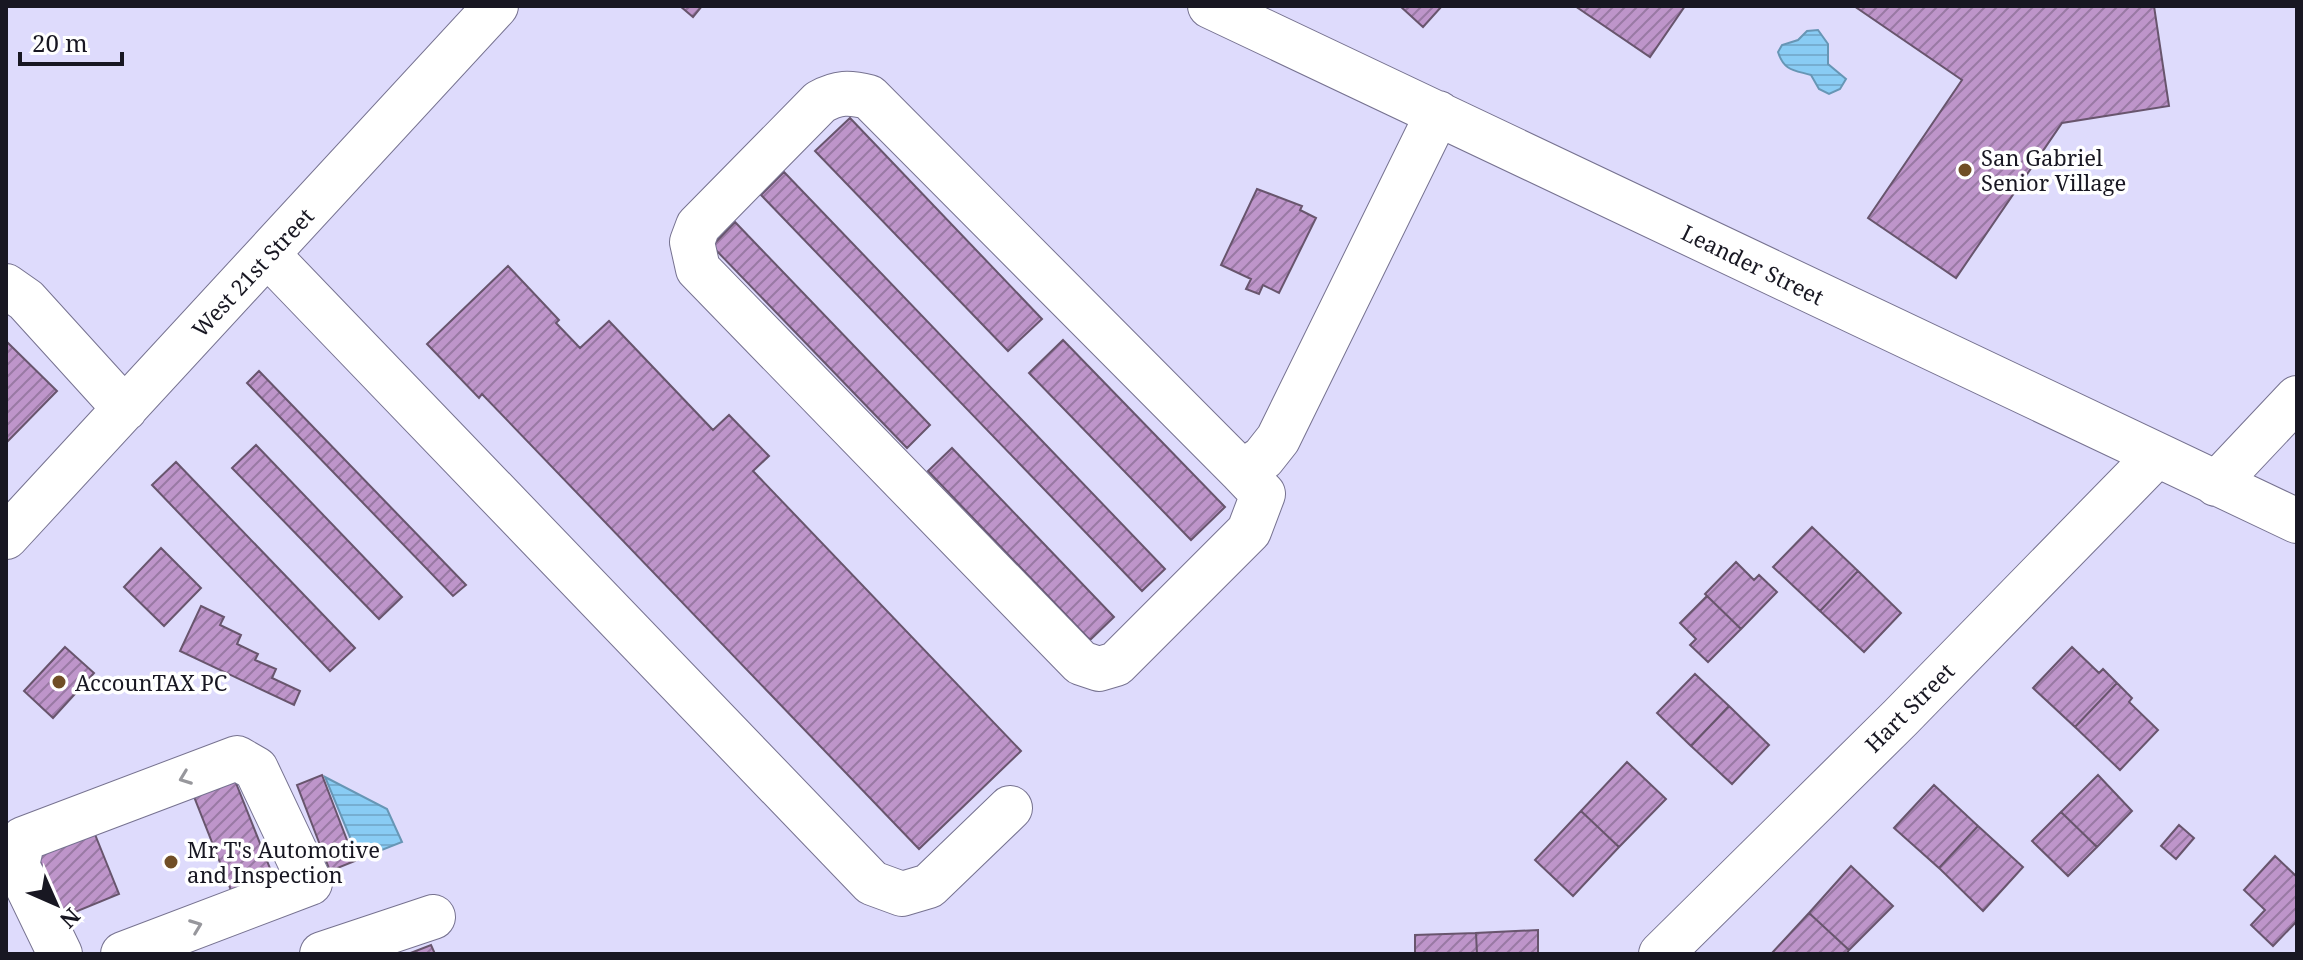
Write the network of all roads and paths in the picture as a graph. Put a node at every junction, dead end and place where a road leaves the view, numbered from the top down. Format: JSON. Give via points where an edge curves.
{"nodes":[{"id":1,"x":496,"y":6,"type":"edge"},
{"id":2,"x":1210,"y":6,"type":"edge"},
{"id":3,"x":1438,"y":113,"type":"junction"},
{"id":4,"x":268,"y":255,"type":"junction"},
{"id":5,"x":6,"y":286,"type":"edge"},
{"id":6,"x":2297,"y":398,"type":"edge"},
{"id":7,"x":125,"y":409,"type":"junction"},
{"id":8,"x":2155,"y":457,"type":"junction"},
{"id":9,"x":1242,"y":472,"type":"junction"},
{"id":10,"x":2216,"y":484,"type":"junction"},
{"id":11,"x":2297,"y":521,"type":"edge"},
{"id":12,"x":6,"y":537,"type":"edge"},
{"id":13,"x":1010,"y":808,"type":"dead end"},
{"id":14,"x":433,"y":917,"type":"dead end"},
{"id":15,"x":58,"y":953,"type":"edge"},
{"id":16,"x":123,"y":954,"type":"edge"},
{"id":17,"x":322,"y":954,"type":"edge"},
{"id":18,"x":1661,"y":954,"type":"edge"}],
"edges":[{"from":1,"to":4,"type":"street","name":"West 21st Street"},
{"from":2,"to":3,"type":"street","name":"Leander Street"},
{"from":3,"to":8,"type":"street","name":"Leander Street"},
{"from":3,"to":9,"type":"street","via":[[1278,439]]},
{"from":4,"to":7,"type":"street","name":"West 21st Street"},
{"from":4,"to":13,"type":"street","via":[[872,883],[902,894],[929,886]]},
{"from":5,"to":7,"type":"street","via":[[26,300]]},
{"from":6,"to":10,"type":"street"},
{"from":7,"to":12,"type":"street","name":"West 21st Street"},
{"from":8,"to":10,"type":"street","name":"Leander Street"},
{"from":8,"to":18,"type":"street","name":"Hart Street"},
{"from":9,"to":9,"type":"street","via":[[869,97],[850,92],[820,102],[698,226],[692,242],[698,269],[1081,663],[1099,669],[1116,664],[1249,531],[1263,494]]},
{"from":10,"to":11,"type":"street","name":"Leander Street"},
{"from":14,"to":17,"type":"street"},
{"from":16,"to":15,"type":"street","one_way":true,"via":[[310,883],[256,769],[237,758],[23,839],[17,865]]}]}
